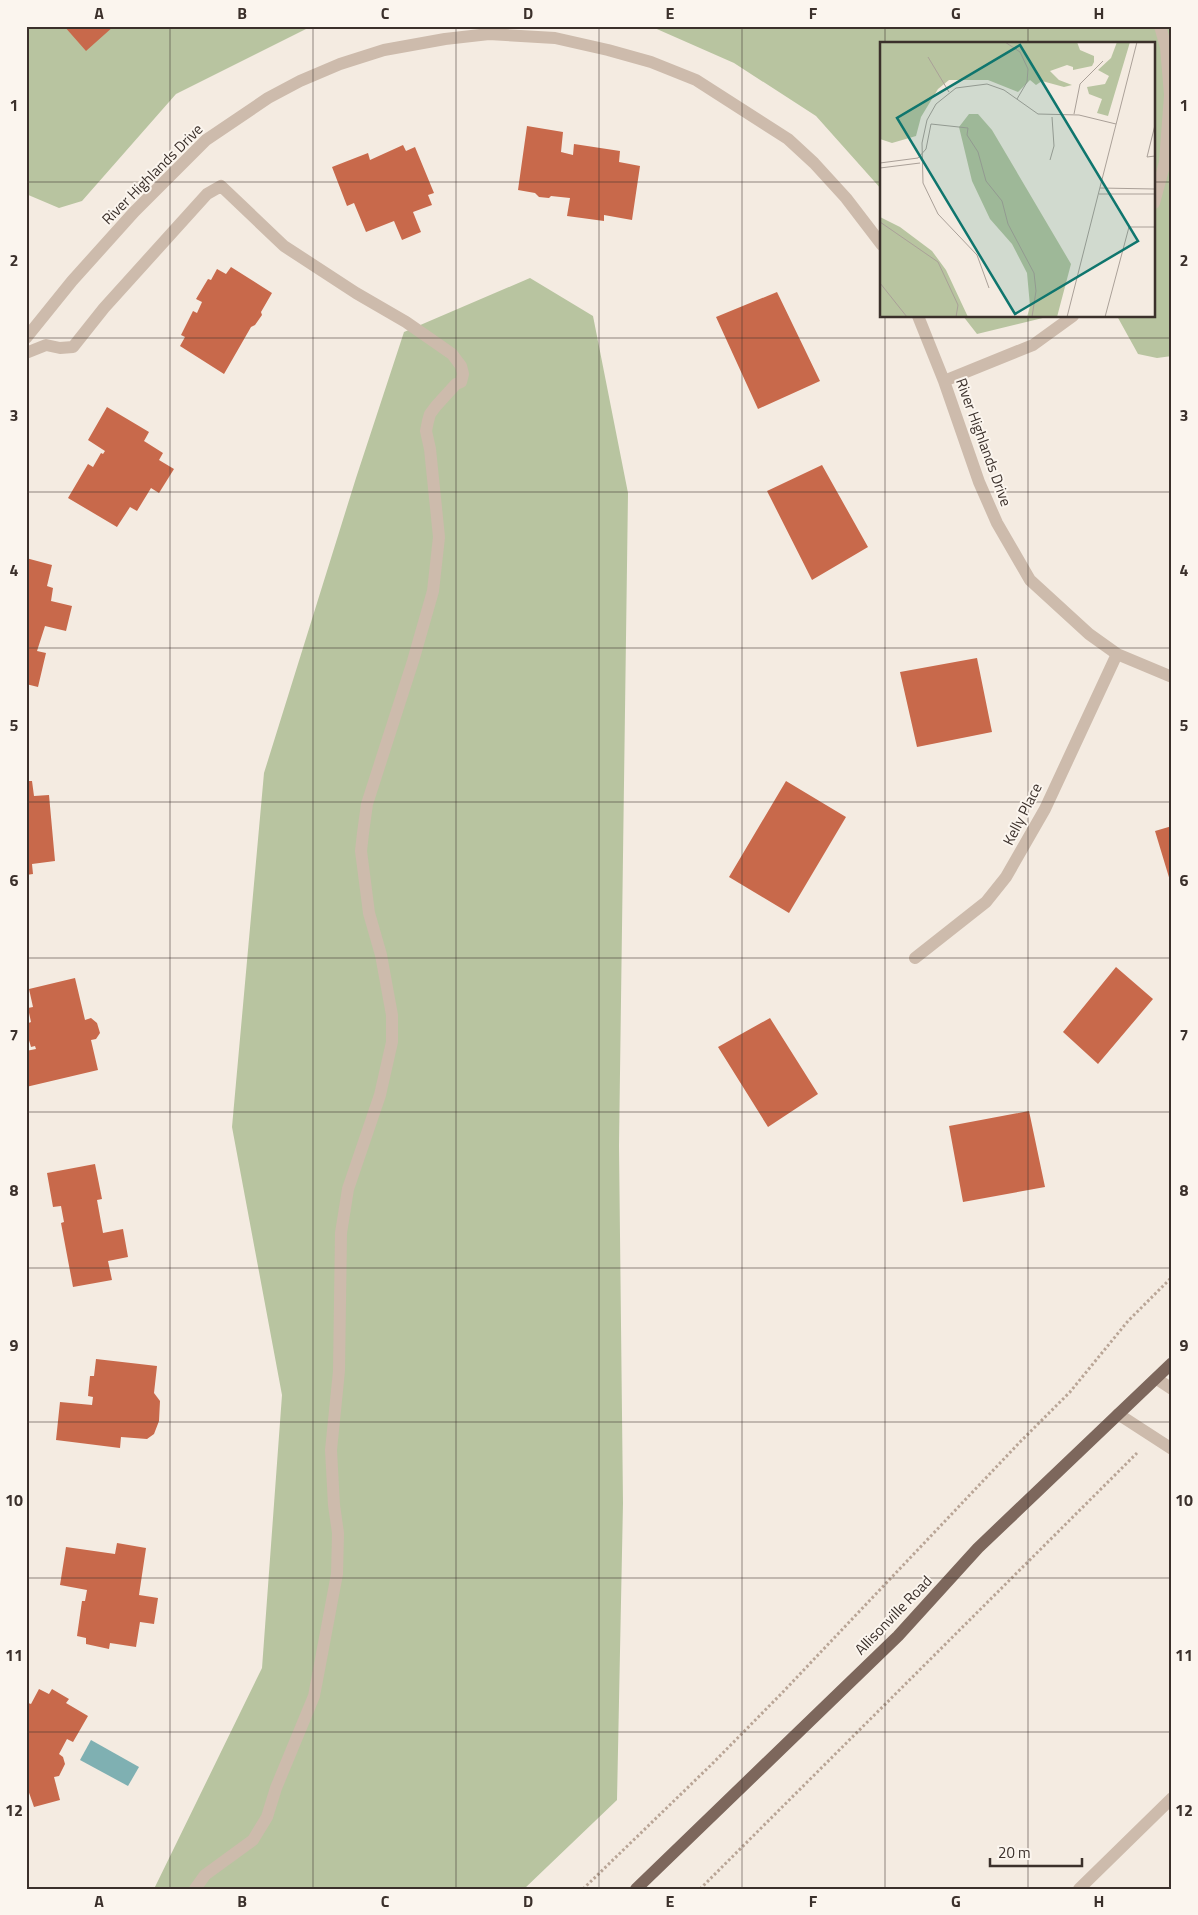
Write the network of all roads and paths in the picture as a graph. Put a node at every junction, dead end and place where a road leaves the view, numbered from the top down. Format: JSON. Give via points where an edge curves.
{"nodes":[{"id":1,"x":1160,"y":26,"type":"edge"},
{"id":2,"x":488,"y":30,"type":"edge"},
{"id":3,"x":1156,"y":196,"type":"edge"},
{"id":4,"x":880,"y":242,"type":"edge"},
{"id":5,"x":919,"y":318,"type":"edge"},
{"id":6,"x":1070,"y":318,"type":"edge"},
{"id":7,"x":26,"y":338,"type":"edge"},
{"id":8,"x":26,"y":353,"type":"edge"},
{"id":9,"x":944,"y":381,"type":"junction"},
{"id":10,"x":1117,"y":654,"type":"junction"},
{"id":11,"x":1172,"y":677,"type":"edge"},
{"id":12,"x":915,"y":958,"type":"dead end"},
{"id":13,"x":1172,"y":1277,"type":"edge"},
{"id":14,"x":1172,"y":1363,"type":"edge"},
{"id":15,"x":1157,"y":1378,"type":"junction"},
{"id":16,"x":1172,"y":1389,"type":"edge"},
{"id":17,"x":1118,"y":1414,"type":"junction"},
{"id":18,"x":1154,"y":1439,"type":"junction"},
{"id":19,"x":1172,"y":1449,"type":"edge"},
{"id":20,"x":1172,"y":1798,"type":"edge"},
{"id":21,"x":195,"y":1889,"type":"edge"},
{"id":22,"x":583,"y":1889,"type":"edge"},
{"id":23,"x":636,"y":1889,"type":"edge"},
{"id":24,"x":700,"y":1889,"type":"edge"},
{"id":25,"x":1079,"y":1889,"type":"edge"}],
"edges":[{"from":1,"to":3,"type":"street","via":[[1166,47],[1170,95],[1165,162]]},
{"from":2,"to":4,"type":"street","name":"River Highlands Drive","via":[[555,38],[608,50],[651,62],[696,80],[788,139],[814,162]]},
{"from":2,"to":7,"type":"street","name":"River Highlands Drive","via":[[384,50],[300,80],[262,102],[206,140],[152,193],[72,281]]},
{"from":5,"to":9,"type":"street","name":"River Highlands Drive"},
{"from":6,"to":9,"type":"street","via":[[1033,345]]},
{"from":8,"to":21,"type":"street","via":[[46,345],[73,347],[206,194],[221,186],[284,246],[452,354],[463,374],[461,382],[436,406],[428,421],[426,431],[439,537],[434,583],[414,662],[367,804],[363,833],[361,852],[369,913],[381,955],[392,1016],[392,1042],[380,1095],[348,1189],[341,1233],[339,1372],[331,1450],[338,1553],[333,1601],[314,1696],[267,1816],[253,1840],[205,1874]]},
{"from":9,"to":10,"type":"street","name":"River Highlands Drive","via":[[997,524],[1030,580],[1089,634]]},
{"from":10,"to":11,"type":"street","name":"River Highlands Drive"},
{"from":10,"to":12,"type":"street","name":"Kelly Place","via":[[1045,809],[1006,877],[986,902]]},
{"from":13,"to":22,"type":"path","via":[[1128,1321],[1070,1392],[781,1694]]},
{"from":14,"to":15,"type":"main road","name":"Allisonville Road"},
{"from":15,"to":16,"type":"street"},
{"from":15,"to":17,"type":"main road","name":"Allisonville Road"},
{"from":17,"to":18,"type":"street"},
{"from":17,"to":23,"type":"main road","name":"Allisonville Road","via":[[978,1548],[898,1636]]},
{"from":18,"to":19,"type":"street"},
{"from":18,"to":24,"type":"path"},
{"from":20,"to":25,"type":"street"}]}
